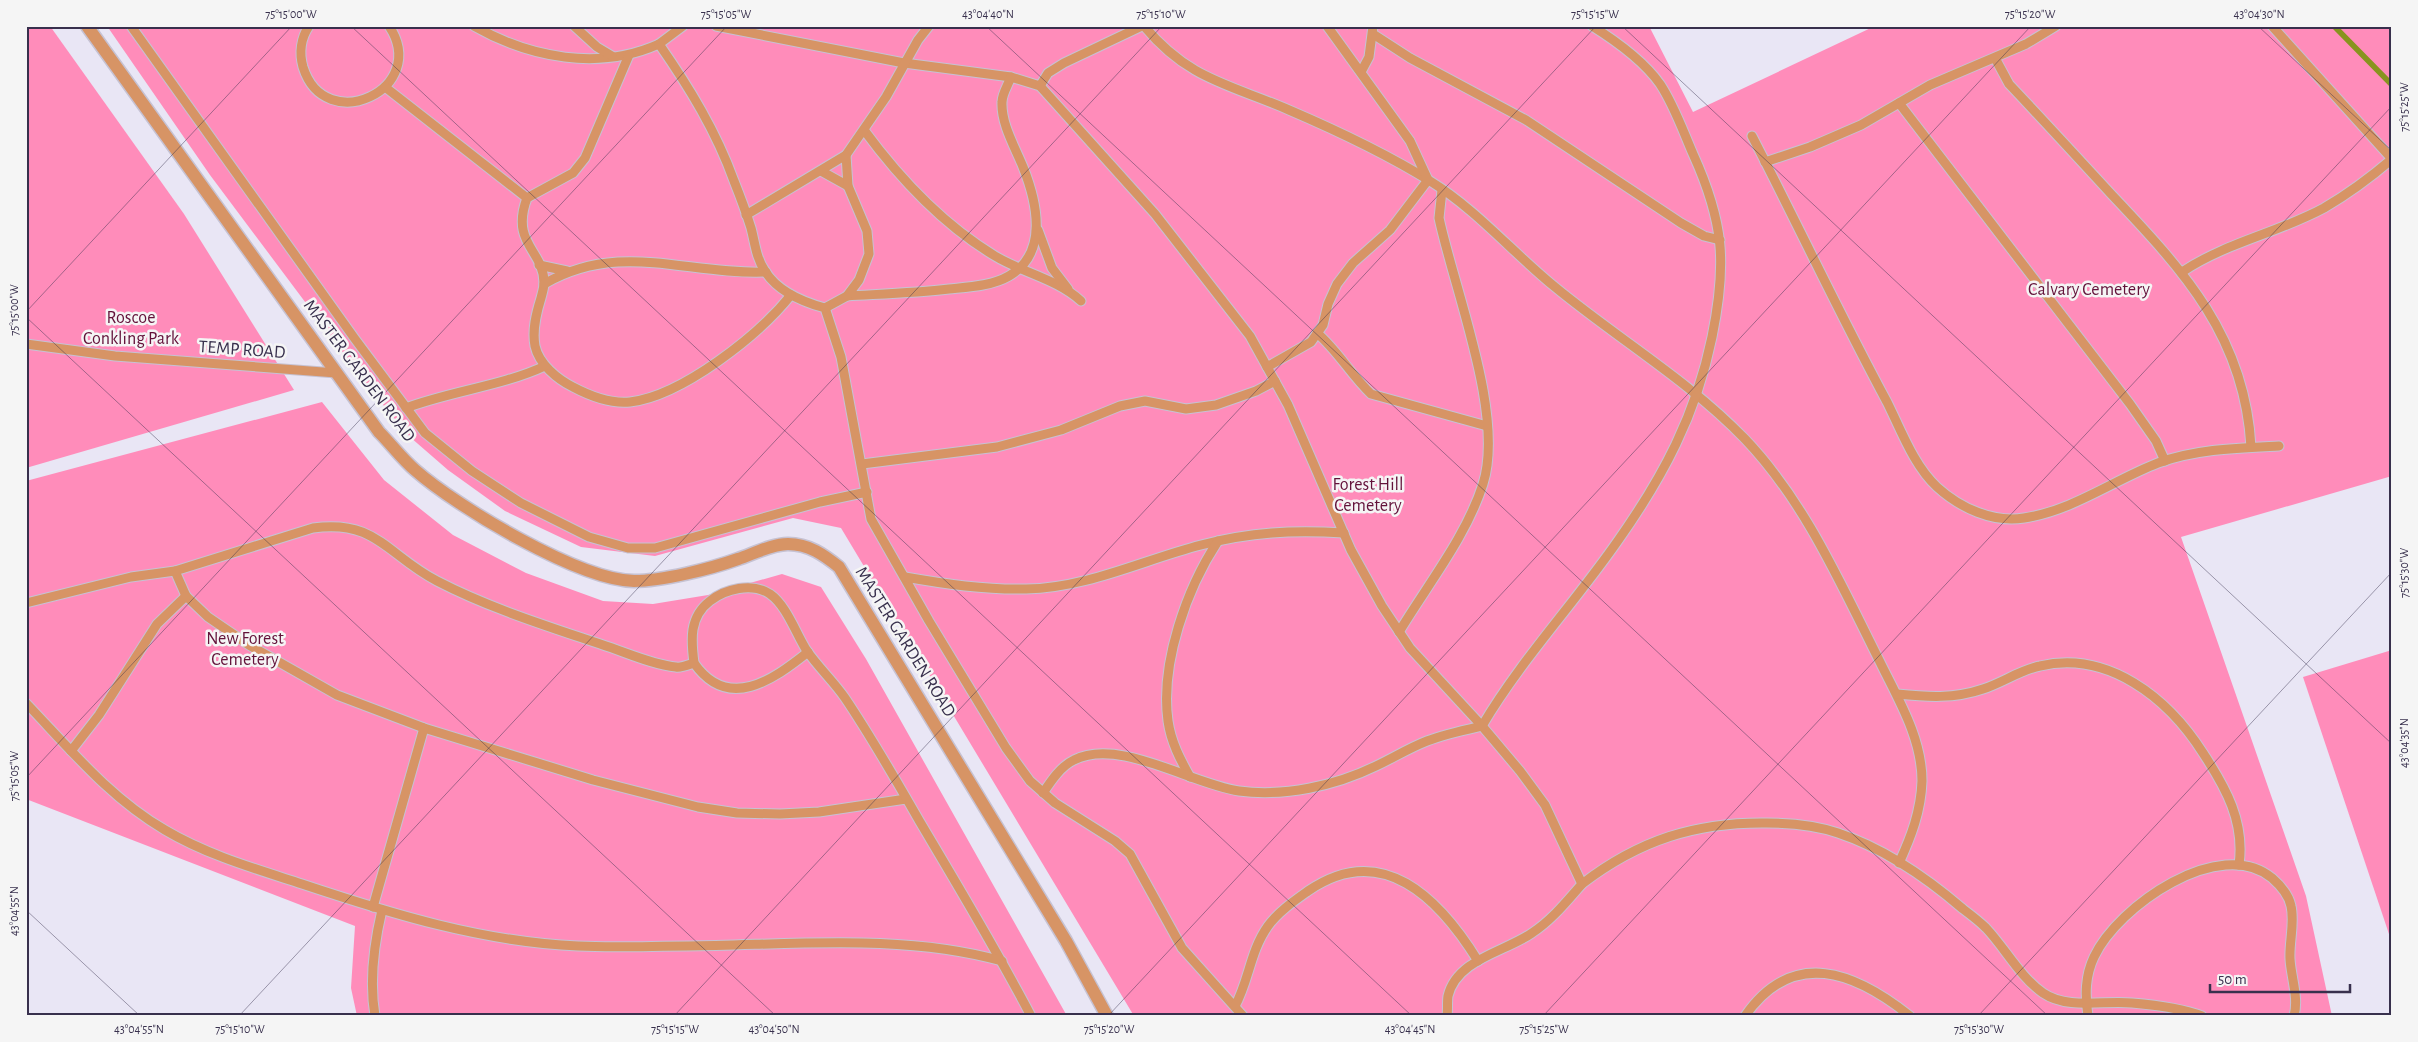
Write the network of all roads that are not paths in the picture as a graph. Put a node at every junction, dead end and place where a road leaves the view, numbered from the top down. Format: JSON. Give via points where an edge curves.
{"nodes":[{"id":1,"x":86,"y":26,"type":"edge"},
{"id":2,"x":131,"y":26,"type":"edge"},
{"id":3,"x":309,"y":26,"type":"edge"},
{"id":4,"x":389,"y":26,"type":"edge"},
{"id":5,"x":474,"y":26,"type":"edge"},
{"id":6,"x":574,"y":26,"type":"edge"},
{"id":7,"x":682,"y":26,"type":"edge"},
{"id":8,"x":716,"y":26,"type":"edge"},
{"id":9,"x":928,"y":26,"type":"edge"},
{"id":10,"x":1119,"y":26,"type":"edge"},
{"id":11,"x":1143,"y":26,"type":"edge"},
{"id":12,"x":1327,"y":26,"type":"edge"},
{"id":13,"x":1592,"y":26,"type":"edge"},
{"id":14,"x":2056,"y":26,"type":"edge"},
{"id":15,"x":2272,"y":26,"type":"edge"},
{"id":16,"x":1373,"y":30,"type":"edge"},
{"id":17,"x":1125,"y":34,"type":"junction"},
{"id":18,"x":659,"y":44,"type":"junction"},
{"id":19,"x":629,"y":55,"type":"junction"},
{"id":20,"x":612,"y":56,"type":"junction"},
{"id":21,"x":1995,"y":58,"type":"junction"},
{"id":22,"x":904,"y":64,"type":"junction"},
{"id":23,"x":1361,"y":72,"type":"junction"},
{"id":24,"x":1012,"y":77,"type":"junction"},
{"id":25,"x":1040,"y":86,"type":"junction"},
{"id":26,"x":385,"y":87,"type":"junction"},
{"id":27,"x":1899,"y":103,"type":"junction"},
{"id":28,"x":864,"y":130,"type":"junction"},
{"id":29,"x":1752,"y":136,"type":"dead end"},
{"id":30,"x":846,"y":155,"type":"junction"},
{"id":31,"x":2392,"y":159,"type":"edge"},
{"id":32,"x":1766,"y":162,"type":"junction"},
{"id":33,"x":821,"y":171,"type":"junction"},
{"id":34,"x":1428,"y":180,"type":"junction"},
{"id":35,"x":848,"y":186,"type":"junction"},
{"id":36,"x":1442,"y":190,"type":"junction"},
{"id":37,"x":527,"y":198,"type":"junction"},
{"id":38,"x":746,"y":215,"type":"junction"},
{"id":39,"x":1037,"y":228,"type":"junction"},
{"id":40,"x":1720,"y":240,"type":"junction"},
{"id":41,"x":539,"y":265,"type":"junction"},
{"id":42,"x":1017,"y":269,"type":"junction"},
{"id":43,"x":566,"y":271,"type":"junction"},
{"id":44,"x":766,"y":272,"type":"junction"},
{"id":45,"x":2182,"y":272,"type":"junction"},
{"id":46,"x":544,"y":284,"type":"junction"},
{"id":47,"x":1068,"y":289,"type":"junction"},
{"id":48,"x":791,"y":295,"type":"junction"},
{"id":49,"x":847,"y":296,"type":"junction"},
{"id":50,"x":1081,"y":302,"type":"dead end"},
{"id":51,"x":825,"y":308,"type":"junction"},
{"id":52,"x":1317,"y":333,"type":"junction"},
{"id":53,"x":26,"y":344,"type":"edge"},
{"id":54,"x":545,"y":366,"type":"junction"},
{"id":55,"x":1267,"y":366,"type":"junction"},
{"id":56,"x":336,"y":373,"type":"junction"},
{"id":57,"x":1275,"y":381,"type":"junction"},
{"id":58,"x":1698,"y":394,"type":"junction"},
{"id":59,"x":406,"y":408,"type":"junction"},
{"id":60,"x":1487,"y":426,"type":"junction"},
{"id":61,"x":2279,"y":446,"type":"dead end"},
{"id":62,"x":2251,"y":447,"type":"junction"},
{"id":63,"x":2165,"y":461,"type":"junction"},
{"id":64,"x":862,"y":464,"type":"junction"},
{"id":65,"x":867,"y":492,"type":"junction"},
{"id":66,"x":1344,"y":533,"type":"junction"},
{"id":67,"x":1218,"y":541,"type":"junction"},
{"id":68,"x":174,"y":571,"type":"junction"},
{"id":69,"x":905,"y":576,"type":"junction"},
{"id":70,"x":186,"y":596,"type":"junction"},
{"id":71,"x":26,"y":603,"type":"edge"},
{"id":72,"x":1400,"y":632,"type":"junction"},
{"id":73,"x":808,"y":652,"type":"junction"},
{"id":74,"x":694,"y":664,"type":"junction"},
{"id":75,"x":1897,"y":694,"type":"junction"},
{"id":76,"x":26,"y":703,"type":"edge"},
{"id":77,"x":1482,"y":726,"type":"junction"},
{"id":78,"x":424,"y":728,"type":"junction"},
{"id":79,"x":71,"y":751,"type":"junction"},
{"id":80,"x":1190,"y":777,"type":"junction"},
{"id":81,"x":1043,"y":793,"type":"junction"},
{"id":82,"x":906,"y":799,"type":"junction"},
{"id":83,"x":1900,"y":863,"type":"junction"},
{"id":84,"x":2239,"y":865,"type":"junction"},
{"id":85,"x":1582,"y":884,"type":"junction"},
{"id":86,"x":378,"y":909,"type":"junction"},
{"id":87,"x":1002,"y":961,"type":"junction"},
{"id":88,"x":1478,"y":961,"type":"junction"},
{"id":89,"x":2086,"y":1003,"type":"junction"},
{"id":90,"x":1235,"y":1006,"type":"junction"},
{"id":91,"x":376,"y":1016,"type":"edge"},
{"id":92,"x":1031,"y":1016,"type":"edge"},
{"id":93,"x":1107,"y":1016,"type":"edge"},
{"id":94,"x":1243,"y":1016,"type":"edge"},
{"id":95,"x":1447,"y":1016,"type":"edge"},
{"id":96,"x":1745,"y":1016,"type":"edge"},
{"id":97,"x":1910,"y":1016,"type":"edge"},
{"id":98,"x":2088,"y":1016,"type":"edge"},
{"id":99,"x":2202,"y":1016,"type":"edge"},
{"id":100,"x":2294,"y":1016,"type":"edge"}],
"edges":[{"from":1,"to":56,"type":"street","name":"MASTER GARDEN ROAD"},
{"from":2,"to":59,"type":"lane"},
{"from":3,"to":26,"type":"lane","via":[[301,46],[301,61],[315,88],[329,98],[345,102],[362,101]]},
{"from":4,"to":26,"type":"lane","via":[[399,50],[397,67]]},
{"from":5,"to":20,"type":"lane","via":[[515,46],[548,56],[578,59]]},
{"from":6,"to":20,"type":"lane"},
{"from":7,"to":18,"type":"lane"},
{"from":8,"to":22,"type":"lane"},
{"from":9,"to":22,"type":"lane"},
{"from":10,"to":17,"type":"lane"},
{"from":11,"to":17,"type":"lane"},
{"from":11,"to":34,"type":"lane","via":[[1170,53],[1196,72],[1322,124],[1381,152]]},
{"from":12,"to":23,"type":"lane"},
{"from":13,"to":40,"type":"lane","via":[[1635,57],[1660,84],[1699,167],[1717,217]]},
{"from":14,"to":21,"type":"lane"},
{"from":15,"to":31,"type":"lane"},
{"from":16,"to":23,"type":"lane","via":[[1369,57]]},
{"from":16,"to":40,"type":"lane","via":[[1410,58],[1526,120],[1681,223],[1704,236]]},
{"from":17,"to":25,"type":"lane","via":[[1064,62],[1048,73]]},
{"from":18,"to":19,"type":"lane"},
{"from":18,"to":38,"type":"lane","via":[[689,86],[719,144]]},
{"from":19,"to":20,"type":"lane"},
{"from":19,"to":37,"type":"lane","via":[[585,158],[573,173]]},
{"from":21,"to":27,"type":"lane","via":[[1930,85]]},
{"from":21,"to":45,"type":"lane","via":[[2009,84]]},
{"from":22,"to":24,"type":"lane"},
{"from":22,"to":28,"type":"lane"},
{"from":23,"to":34,"type":"lane","via":[[1410,141]]},
{"from":24,"to":25,"type":"lane"},
{"from":24,"to":39,"type":"lane","via":[[1002,100],[1003,116],[1035,200]]},
{"from":25,"to":55,"type":"lane","via":[[1155,214],[1250,336]]},
{"from":26,"to":37,"type":"lane"},
{"from":27,"to":32,"type":"lane","via":[[1861,125]]},
{"from":27,"to":63,"type":"lane","via":[[2130,404],[2156,441]]},
{"from":28,"to":30,"type":"lane"},
{"from":28,"to":42,"type":"lane","via":[[906,182],[936,211],[966,236]]},
{"from":29,"to":32,"type":"lane"},
{"from":30,"to":33,"type":"lane"},
{"from":30,"to":35,"type":"lane"},
{"from":31,"to":45,"type":"lane","via":[[2366,181],[2324,208],[2204,258]]},
{"from":32,"to":63,"type":"lane","via":[[1919,464],[1936,486],[1962,507],[1995,517],[2023,519],[2055,511]]},
{"from":33,"to":35,"type":"lane"},
{"from":33,"to":38,"type":"lane"},
{"from":34,"to":36,"type":"lane"},
{"from":34,"to":52,"type":"lane","via":[[1390,230],[1353,263],[1337,284],[1323,325]]},
{"from":35,"to":49,"type":"lane","via":[[867,231],[869,254],[859,280]]},
{"from":36,"to":58,"type":"lane","via":[[1476,215],[1553,286]]},
{"from":36,"to":60,"type":"lane","via":[[1439,218],[1472,344]]},
{"from":37,"to":41,"type":"lane","via":[[522,211],[524,237]]},
{"from":38,"to":44,"type":"lane","via":[[758,259]]},
{"from":39,"to":42,"type":"lane","via":[[1024,264]]},
{"from":39,"to":47,"type":"lane","via":[[1052,268]]},
{"from":40,"to":58,"type":"lane","via":[[1719,305]]},
{"from":41,"to":43,"type":"lane"},
{"from":41,"to":46,"type":"lane"},
{"from":42,"to":47,"type":"lane"},
{"from":42,"to":49,"type":"lane","via":[[1008,277],[977,285]]},
{"from":43,"to":44,"type":"lane","via":[[618,260],[744,273]]},
{"from":43,"to":46,"type":"lane"},
{"from":44,"to":48,"type":"lane"},
{"from":45,"to":62,"type":"lane","via":[[2199,294],[2230,350],[2250,424]]},
{"from":46,"to":54,"type":"lane","via":[[534,323],[536,348]]},
{"from":47,"to":50,"type":"lane"},
{"from":48,"to":51,"type":"lane"},
{"from":48,"to":54,"type":"lane","via":[[753,335],[692,377],[652,397],[609,402],[562,382]]},
{"from":49,"to":51,"type":"lane"},
{"from":51,"to":64,"type":"lane","via":[[841,357]]},
{"from":52,"to":55,"type":"lane","via":[[1311,342]]},
{"from":52,"to":60,"type":"lane","via":[[1333,346],[1358,382],[1371,394]]},
{"from":53,"to":56,"type":"lane","name":"TEMP ROAD","via":[[115,356]]},
{"from":54,"to":59,"type":"lane"},
{"from":55,"to":57,"type":"lane"},
{"from":56,"to":93,"type":"street","name":"MASTER GARDEN ROAD","via":[[379,432],[415,470],[454,500],[566,562],[633,581],[656,579],[789,544],[818,550],[839,567],[1066,941]]},
{"from":57,"to":64,"type":"lane","via":[[1216,405],[1186,409],[1145,401],[1120,406],[1061,430],[997,447]]},
{"from":57,"to":66,"type":"lane"},
{"from":58,"to":75,"type":"lane","via":[[1746,440],[1784,487],[1830,563]]},
{"from":58,"to":77,"type":"lane","via":[[1667,463],[1645,501],[1504,691]]},
{"from":59,"to":65,"type":"lane","via":[[425,433],[472,472],[521,503],[589,537],[628,548],[655,548]]},
{"from":60,"to":72,"type":"lane","via":[[1489,458],[1484,483],[1473,509]]},
{"from":61,"to":62,"type":"lane"},
{"from":62,"to":63,"type":"lane","via":[[2228,448]]},
{"from":64,"to":65,"type":"lane"},
{"from":65,"to":69,"type":"lane","via":[[871,519]]},
{"from":66,"to":67,"type":"lane","via":[[1279,531]]},
{"from":66,"to":72,"type":"lane","via":[[1382,606]]},
{"from":67,"to":69,"type":"lane","via":[[1107,575],[1027,589],[941,583]]},
{"from":67,"to":80,"type":"lane","via":[[1198,575],[1184,609],[1166,698],[1175,749]]},
{"from":68,"to":70,"type":"lane"},
{"from":68,"to":71,"type":"lane","via":[[131,577]]},
{"from":68,"to":74,"type":"lane","via":[[313,528],[334,525],[354,528],[374,536],[435,580],[478,601],[642,658],[677,667]]},
{"from":69,"to":81,"type":"lane","via":[[1006,748]]},
{"from":70,"to":78,"type":"lane","via":[[232,634],[299,675],[337,695]]},
{"from":70,"to":79,"type":"lane","via":[[157,624],[99,715]]},
{"from":72,"to":77,"type":"lane","via":[[1410,648]]},
{"from":73,"to":74,"type":"lane","via":[[772,679],[755,687],[736,689],[716,684]]},
{"from":73,"to":74,"type":"lane","via":[[771,594],[758,589],[739,588],[719,594],[702,607],[694,624]]},
{"from":73,"to":82,"type":"lane","via":[[845,698]]},
{"from":75,"to":83,"type":"lane","via":[[1918,750],[1922,780],[1919,811]]},
{"from":75,"to":84,"type":"lane","via":[[1956,697],[2039,666],[2063,663],[2091,664],[2124,676],[2176,716],[2214,769],[2238,824],[2242,844]]},
{"from":76,"to":79,"type":"lane"},
{"from":77,"to":80,"type":"lane","via":[[1428,741],[1346,779],[1310,788],[1276,792],[1238,791]]},
{"from":77,"to":85,"type":"lane","via":[[1545,805]]},
{"from":78,"to":82,"type":"lane","via":[[594,780],[698,807],[737,813],[819,812]]},
{"from":78,"to":86,"type":"lane"},
{"from":79,"to":86,"type":"lane","via":[[122,801],[166,831],[214,853]]},
{"from":80,"to":81,"type":"lane","via":[[1144,762],[1096,752],[1073,760],[1057,773]]},
{"from":81,"to":90,"type":"lane","via":[[1130,854],[1182,948]]},
{"from":82,"to":87,"type":"lane"},
{"from":83,"to":85,"type":"lane","via":[[1869,846],[1818,827],[1783,823],[1714,824],[1655,841],[1624,855]]},
{"from":83,"to":89,"type":"lane","via":[[1986,929],[2044,993],[2063,1001]]},
{"from":84,"to":89,"type":"lane","via":[[2205,868],[2153,894],[2131,911],[2110,932],[2094,956],[2085,984]]},
{"from":84,"to":100,"type":"lane","via":[[2262,870],[2279,884],[2291,906]]},
{"from":85,"to":88,"type":"lane","via":[[1532,934]]},
{"from":86,"to":87,"type":"lane","via":[[456,930],[577,946],[835,942],[973,952]]},
{"from":86,"to":91,"type":"lane","via":[[373,969]]},
{"from":87,"to":92,"type":"lane"},
{"from":88,"to":90,"type":"lane","via":[[1448,918],[1426,896],[1378,872],[1353,871],[1326,879],[1289,905],[1268,925],[1256,947],[1242,994]]},
{"from":88,"to":95,"type":"lane","via":[[1455,981],[1448,996]]},
{"from":89,"to":98,"type":"lane"},
{"from":89,"to":99,"type":"lane","via":[[2132,1003]]},
{"from":90,"to":94,"type":"lane"},
{"from":96,"to":97,"type":"lane","via":[[1766,991],[1793,976],[1815,972],[1838,974],[1864,985]]}]}
